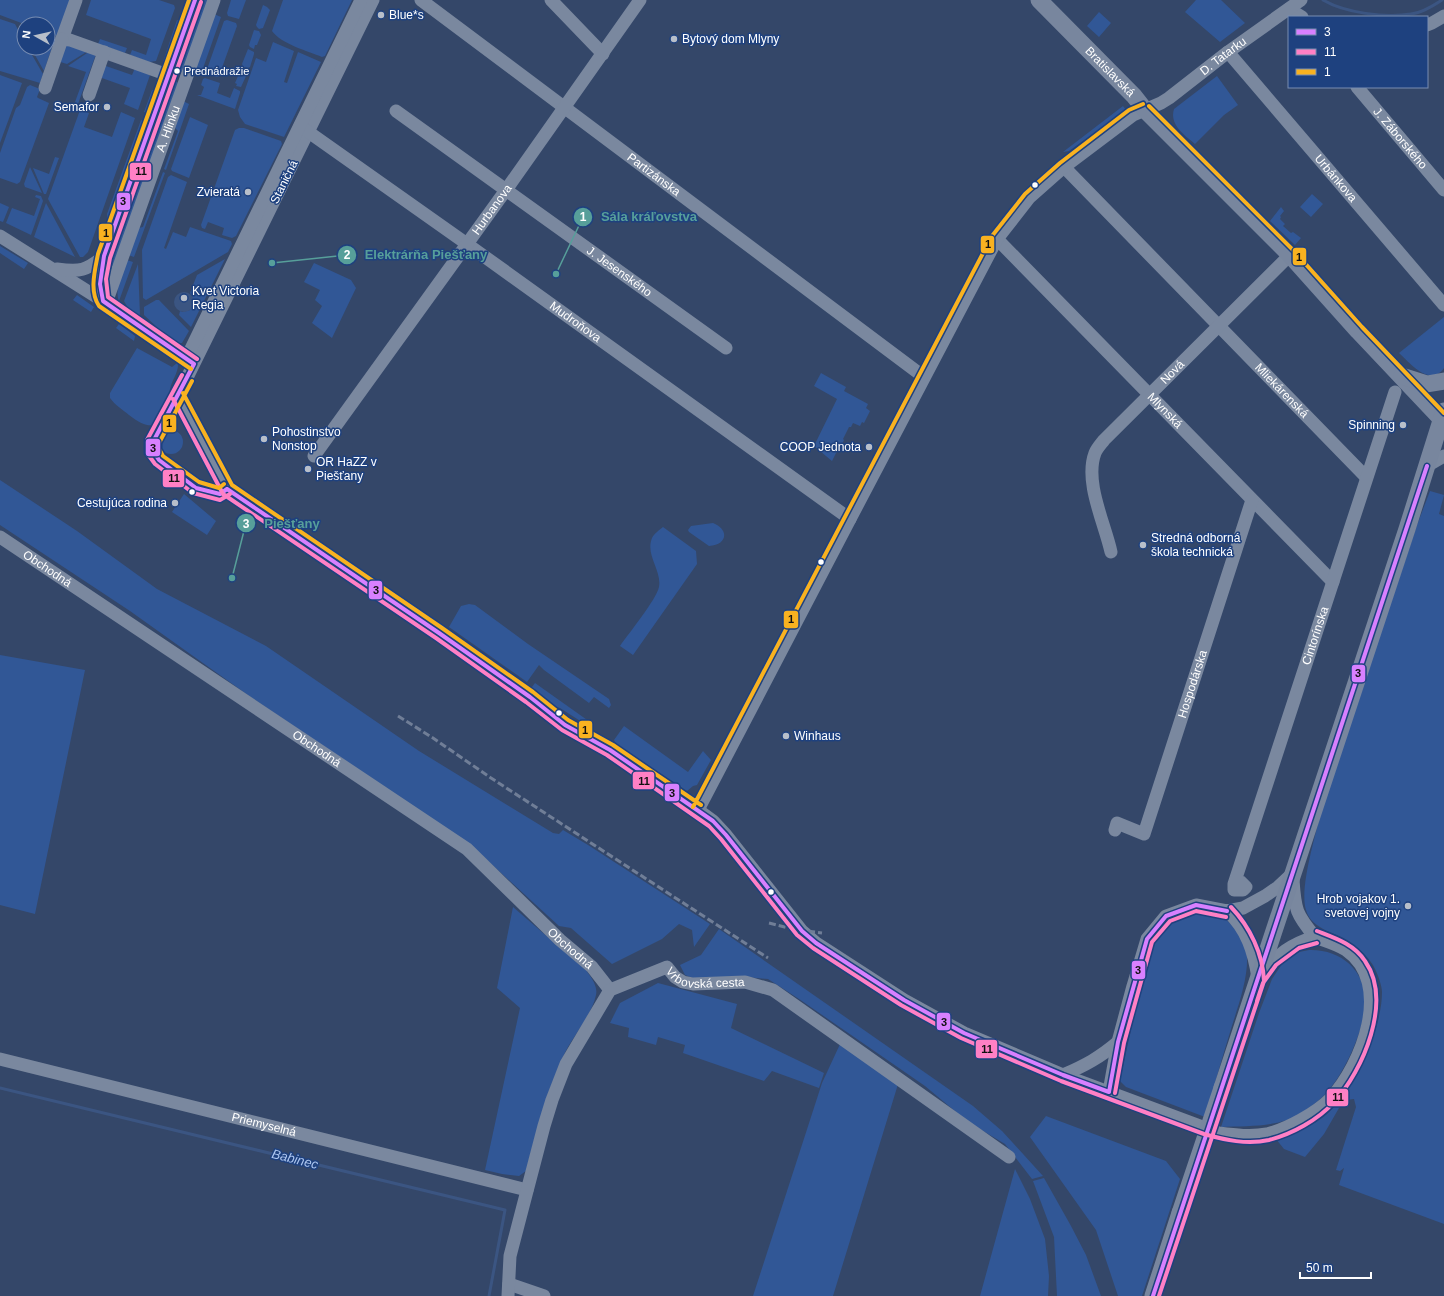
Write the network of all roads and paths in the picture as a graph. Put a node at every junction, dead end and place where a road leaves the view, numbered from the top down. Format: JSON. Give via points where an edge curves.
{"nodes":[{"id":1,"x":76,"y":0,"type":"edge"},
{"id":2,"x":195,"y":0,"type":"edge"},
{"id":3,"x":214,"y":0,"type":"edge"},
{"id":4,"x":361,"y":0,"type":"edge"},
{"id":5,"x":373,"y":0,"type":"edge"},
{"id":6,"x":421,"y":0,"type":"edge"},
{"id":7,"x":551,"y":0,"type":"edge"},
{"id":8,"x":640,"y":0,"type":"edge"},
{"id":9,"x":1039,"y":0,"type":"edge"},
{"id":10,"x":1301,"y":0,"type":"edge"},
{"id":11,"x":1289,"y":9,"type":"junction"},
{"id":12,"x":1300,"y":16,"type":"edge"},
{"id":13,"x":1444,"y":16,"type":"edge"},
{"id":14,"x":1428,"y":25,"type":"edge"},
{"id":15,"x":62,"y":39,"type":"junction"},
{"id":16,"x":104,"y":52,"type":"junction"},
{"id":17,"x":1228,"y":52,"type":"junction"},
{"id":18,"x":603,"y":54,"type":"junction"},
{"id":19,"x":168,"y":75,"type":"junction"},
{"id":20,"x":45,"y":88,"type":"dead end"},
{"id":21,"x":1358,"y":88,"type":"edge"},
{"id":22,"x":89,"y":95,"type":"dead end"},
{"id":23,"x":565,"y":107,"type":"junction"},
{"id":24,"x":1145,"y":110,"type":"junction"},
{"id":25,"x":396,"y":111,"type":"dead end"},
{"id":26,"x":304,"y":129,"type":"junction"},
{"id":27,"x":1064,"y":166,"type":"junction"},
{"id":28,"x":506,"y":190,"type":"junction"},
{"id":29,"x":1444,"y":190,"type":"edge"},
{"id":30,"x":0,"y":236,"type":"edge"},
{"id":31,"x":997,"y":239,"type":"junction"},
{"id":32,"x":467,"y":244,"type":"junction"},
{"id":33,"x":1290,"y":255,"type":"junction"},
{"id":34,"x":104,"y":256,"type":"junction"},
{"id":35,"x":53,"y":268,"type":"junction"},
{"id":36,"x":105,"y":302,"type":"junction"},
{"id":37,"x":1444,"y":305,"type":"edge"},
{"id":38,"x":1218,"y":326,"type":"junction"},
{"id":39,"x":726,"y":348,"type":"dead end"},
{"id":40,"x":190,"y":362,"type":"junction"},
{"id":41,"x":1400,"y":375,"type":"junction"},
{"id":42,"x":924,"y":377,"type":"junction"},
{"id":43,"x":1444,"y":381,"type":"edge"},
{"id":44,"x":1395,"y":392,"type":"dead end"},
{"id":45,"x":1149,"y":395,"type":"junction"},
{"id":46,"x":1443,"y":417,"type":"edge"},
{"id":47,"x":314,"y":456,"type":"dead end"},
{"id":48,"x":1444,"y":456,"type":"edge"},
{"id":49,"x":1427,"y":466,"type":"junction"},
{"id":50,"x":1366,"y":477,"type":"junction"},
{"id":51,"x":1252,"y":500,"type":"junction"},
{"id":52,"x":850,"y":519,"type":"junction"},
{"id":53,"x":0,"y":537,"type":"edge"},
{"id":54,"x":1111,"y":552,"type":"dead end"},
{"id":55,"x":1332,"y":582,"type":"junction"},
{"id":56,"x":698,"y":810,"type":"junction"},
{"id":57,"x":1115,"y":830,"type":"dead end"},
{"id":58,"x":1293,"y":873,"type":"junction"},
{"id":59,"x":1236,"y":880,"type":"dead end"},
{"id":60,"x":1227,"y":911,"type":"junction"},
{"id":61,"x":1315,"y":937,"type":"junction"},
{"id":62,"x":1258,"y":980,"type":"junction"},
{"id":63,"x":610,"y":990,"type":"junction"},
{"id":64,"x":1118,"y":1042,"type":"junction"},
{"id":65,"x":0,"y":1060,"type":"edge"},
{"id":66,"x":1063,"y":1075,"type":"junction"},
{"id":67,"x":1108,"y":1092,"type":"junction"},
{"id":68,"x":1009,"y":1157,"type":"dead end"},
{"id":69,"x":527,"y":1190,"type":"junction"},
{"id":70,"x":508,"y":1290,"type":"edge"},
{"id":71,"x":544,"y":1296,"type":"edge"},
{"id":72,"x":1153,"y":1296,"type":"edge"}],
"edges":[{"from":1,"to":15,"type":"street"},
{"from":2,"to":19,"type":"street","name":"A. Hlinku"},
{"from":3,"to":36,"type":"street","name":"A. Hlinku"},
{"from":4,"to":26,"type":"street","name":"Staničná"},
{"from":5,"to":26,"type":"street","name":"Staničná"},
{"from":6,"to":23,"type":"street","name":"Partizánska"},
{"from":7,"to":18,"type":"street"},
{"from":8,"to":18,"type":"street","name":"Hurbanova"},
{"from":9,"to":24,"type":"main road","name":"Bratislavská"},
{"from":10,"to":11,"type":"street","name":"D. Tatarku"},
{"from":11,"to":12,"type":"street"},
{"from":11,"to":17,"type":"street","name":"D. Tatarku"},
{"from":13,"to":14,"type":"street"},
{"from":15,"to":16,"type":"street"},
{"from":15,"to":20,"type":"street"},
{"from":16,"to":19,"type":"street"},
{"from":16,"to":22,"type":"street"},
{"from":17,"to":24,"type":"street","name":"D. Tatarku","via":[[1168,98]]},
{"from":17,"to":37,"type":"street","name":"Urbánkova"},
{"from":18,"to":23,"type":"street","name":"Hurbanova"},
{"from":19,"to":34,"type":"street","name":"A. Hlinku"},
{"from":21,"to":29,"type":"street","name":"J. Záborského"},
{"from":23,"to":28,"type":"street","name":"Hurbanova"},
{"from":23,"to":42,"type":"street","name":"Partizánska"},
{"from":24,"to":27,"type":"street","via":[[1133,115]]},
{"from":24,"to":33,"type":"main road","name":"Bratislavská"},
{"from":25,"to":28,"type":"street","name":"J. Jesenského"},
{"from":26,"to":32,"type":"street","name":"Mudroňova"},
{"from":26,"to":40,"type":"street","name":"Staničná"},
{"from":27,"to":31,"type":"street","via":[[1029,198]]},
{"from":27,"to":38,"type":"street","name":"Mliekárenská"},
{"from":28,"to":32,"type":"street","name":"Hurbanova"},
{"from":28,"to":39,"type":"street","name":"J. Jesenského"},
{"from":30,"to":35,"type":"street"},
{"from":31,"to":42,"type":"street"},
{"from":31,"to":45,"type":"street","name":"Mlynská"},
{"from":32,"to":47,"type":"street","name":"Hurbanova"},
{"from":32,"to":52,"type":"street","name":"Mudroňova"},
{"from":33,"to":38,"type":"street","name":"Nová"},
{"from":33,"to":41,"type":"main road","name":"Bratislavská"},
{"from":34,"to":35,"type":"street","via":[[90,267],[74,271]]},
{"from":34,"to":36,"type":"street","name":"A. Hlinku","via":[[99,289]]},
{"from":35,"to":36,"type":"street"},
{"from":36,"to":40,"type":"street"},
{"from":38,"to":45,"type":"street","name":"Nová"},
{"from":38,"to":50,"type":"street","name":"Mliekárenská"},
{"from":40,"to":56,"type":"street","name":"Staničná","via":[[178,396],[227,489],[439,633],[565,725],[610,750]]},
{"from":41,"to":43,"type":"main road","via":[[1427,384]]},
{"from":41,"to":46,"type":"main road","name":"Bratislavská"},
{"from":42,"to":52,"type":"street"},
{"from":44,"to":50,"type":"street","name":"Cintorínska"},
{"from":45,"to":51,"type":"street","name":"Mlynská"},
{"from":45,"to":54,"type":"street","name":"Nová","via":[[1095,452],[1092,468],[1096,504]]},
{"from":46,"to":49,"type":"main road"},
{"from":48,"to":49,"type":"street"},
{"from":49,"to":58,"type":"main road"},
{"from":50,"to":55,"type":"street","name":"Cintorínska"},
{"from":51,"to":55,"type":"street","name":"Mlynská"},
{"from":51,"to":57,"type":"street","name":"Hospodárska","via":[[1144,834],[1117,823]]},
{"from":52,"to":56,"type":"street"},
{"from":53,"to":63,"type":"street","name":"Obchodná","via":[[467,849],[560,940],[592,967]]},
{"from":55,"to":59,"type":"street","name":"Cintorínska"},
{"from":56,"to":66,"type":"street","via":[[726,835],[802,931],[816,943],[904,1000],[964,1033]]},
{"from":58,"to":60,"type":"street","via":[[1254,903]]},
{"from":58,"to":61,"type":"street","via":[[1298,913]]},
{"from":58,"to":62,"type":"main road"},
{"from":60,"to":62,"type":"street","via":[[1237,921],[1248,940]]},
{"from":60,"to":64,"type":"street","via":[[1196,905],[1166,916],[1147,939]]},
{"from":61,"to":62,"type":"street","via":[[1296,943],[1284,951],[1272,961]]},
{"from":61,"to":67,"type":"street","via":[[1337,945],[1353,956],[1366,974],[1371,1002],[1365,1035],[1353,1064],[1341,1085],[1317,1110],[1292,1125],[1268,1134],[1238,1136],[1219,1133]]},
{"from":62,"to":72,"type":"main road","bridge":true},
{"from":63,"to":68,"type":"street","name":"Vrbovská cesta","via":[[667,967],[675,977],[693,984],[745,982],[773,990]]},
{"from":63,"to":69,"type":"street","via":[[566,1064],[552,1100]]},
{"from":64,"to":66,"type":"street","via":[[1102,1056]]},
{"from":64,"to":67,"type":"street"},
{"from":65,"to":69,"type":"street","name":"Priemyselná"},
{"from":66,"to":67,"type":"street"},
{"from":69,"to":70,"type":"street","via":[[510,1256]]},
{"from":70,"to":71,"type":"street"}]}
